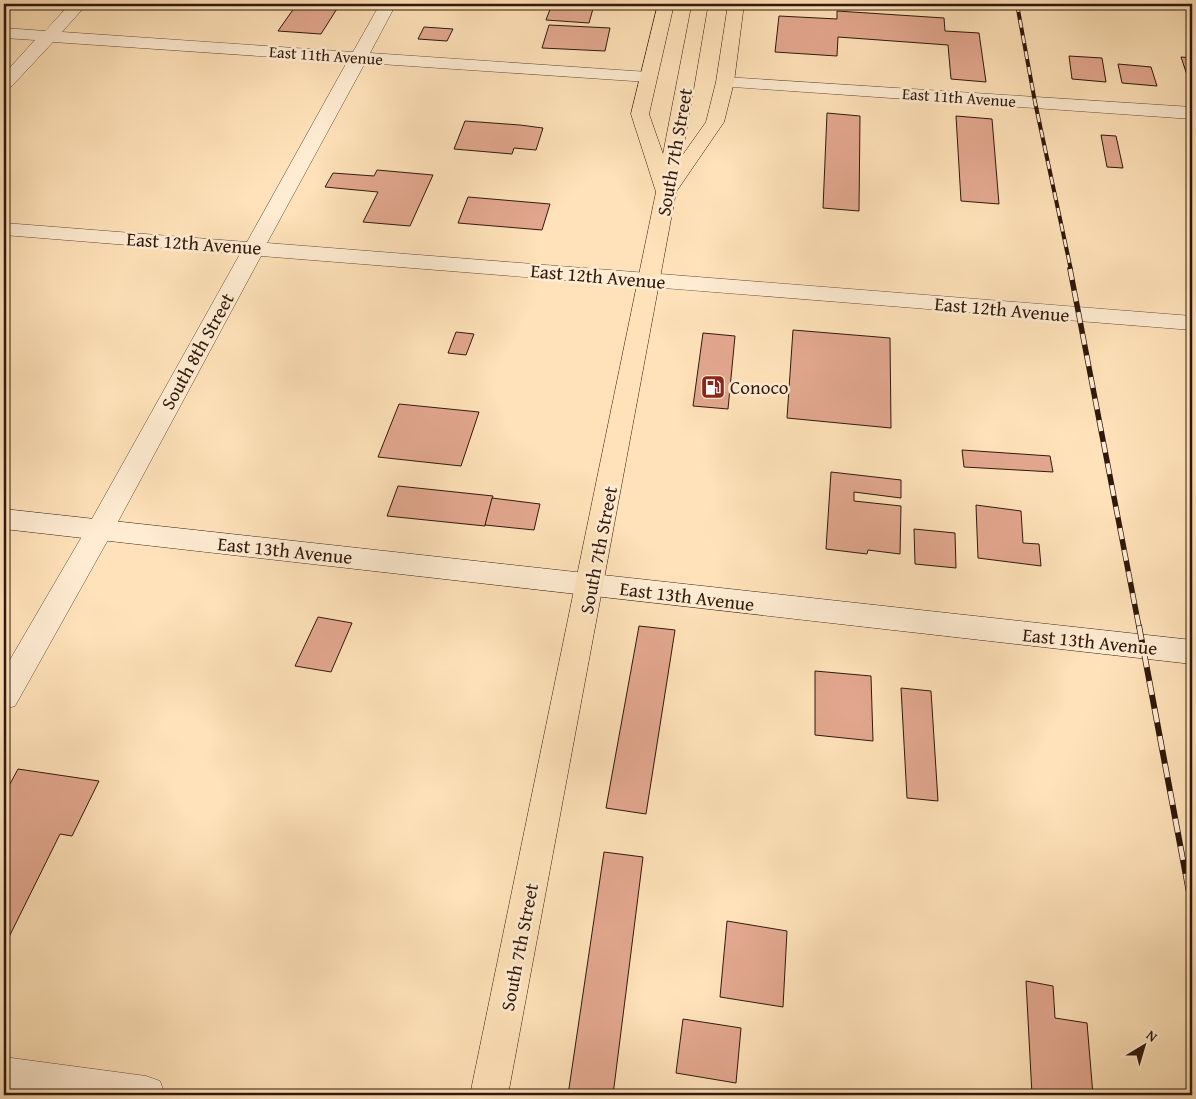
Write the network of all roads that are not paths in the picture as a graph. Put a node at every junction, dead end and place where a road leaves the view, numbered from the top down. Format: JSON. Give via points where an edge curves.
{"nodes":[{"id":1,"x":79,"y":4,"type":"edge"},
{"id":2,"x":388,"y":4,"type":"edge"},
{"id":3,"x":666,"y":4,"type":"edge"},
{"id":4,"x":700,"y":4,"type":"edge"},
{"id":5,"x":736,"y":4,"type":"edge"},
{"id":6,"x":4,"y":33,"type":"edge"},
{"id":7,"x":50,"y":36,"type":"junction"},
{"id":8,"x":357,"y":58,"type":"junction"},
{"id":9,"x":648,"y":77,"type":"junction"},
{"id":10,"x":725,"y":82,"type":"junction"},
{"id":11,"x":4,"y":84,"type":"edge"},
{"id":12,"x":1192,"y":114,"type":"edge"},
{"id":13,"x":666,"y":194,"type":"junction"},
{"id":14,"x":4,"y":229,"type":"edge"},
{"id":15,"x":254,"y":248,"type":"junction"},
{"id":16,"x":650,"y":280,"type":"junction"},
{"id":17,"x":1192,"y":323,"type":"edge"},
{"id":18,"x":4,"y":519,"type":"edge"},
{"id":19,"x":100,"y":529,"type":"junction"},
{"id":20,"x":591,"y":585,"type":"junction"},
{"id":21,"x":1192,"y":652,"type":"edge"},
{"id":22,"x":4,"y":697,"type":"edge"},
{"id":23,"x":4,"y":1076,"type":"edge"},
{"id":24,"x":146,"y":1095,"type":"edge"},
{"id":25,"x":489,"y":1095,"type":"edge"}],
"edges":[{"from":1,"to":7,"type":"street"},
{"from":2,"to":8,"type":"street","name":"South 8th Street"},
{"from":3,"to":9,"type":"main road"},
{"from":4,"to":13,"type":"main road","name":"South 7th Street"},
{"from":5,"to":10,"type":"main road"},
{"from":6,"to":7,"type":"street","name":"East 11th Avenue"},
{"from":7,"to":8,"type":"street","name":"East 11th Avenue"},
{"from":7,"to":11,"type":"street"},
{"from":8,"to":9,"type":"street","name":"East 11th Avenue"},
{"from":8,"to":15,"type":"street","name":"South 8th Street"},
{"from":9,"to":13,"type":"main road","via":[[640,114]]},
{"from":10,"to":12,"type":"street","name":"East 11th Avenue"},
{"from":10,"to":13,"type":"main road","via":[[716,122]]},
{"from":13,"to":16,"type":"main road","name":"South 7th Street"},
{"from":14,"to":15,"type":"street","name":"East 12th Avenue"},
{"from":15,"to":16,"type":"street","name":"East 12th Avenue"},
{"from":15,"to":19,"type":"street","name":"South 8th Street"},
{"from":16,"to":17,"type":"street","name":"East 12th Avenue"},
{"from":16,"to":20,"type":"main road","name":"South 7th Street"},
{"from":18,"to":19,"type":"street","name":"East 13th Avenue"},
{"from":19,"to":20,"type":"street","name":"East 13th Avenue"},
{"from":19,"to":22,"type":"street","name":"South 8th Street"},
{"from":20,"to":21,"type":"street","name":"East 13th Avenue"},
{"from":20,"to":25,"type":"main road","name":"South 7th Street"},
{"from":23,"to":24,"type":"street"}]}
